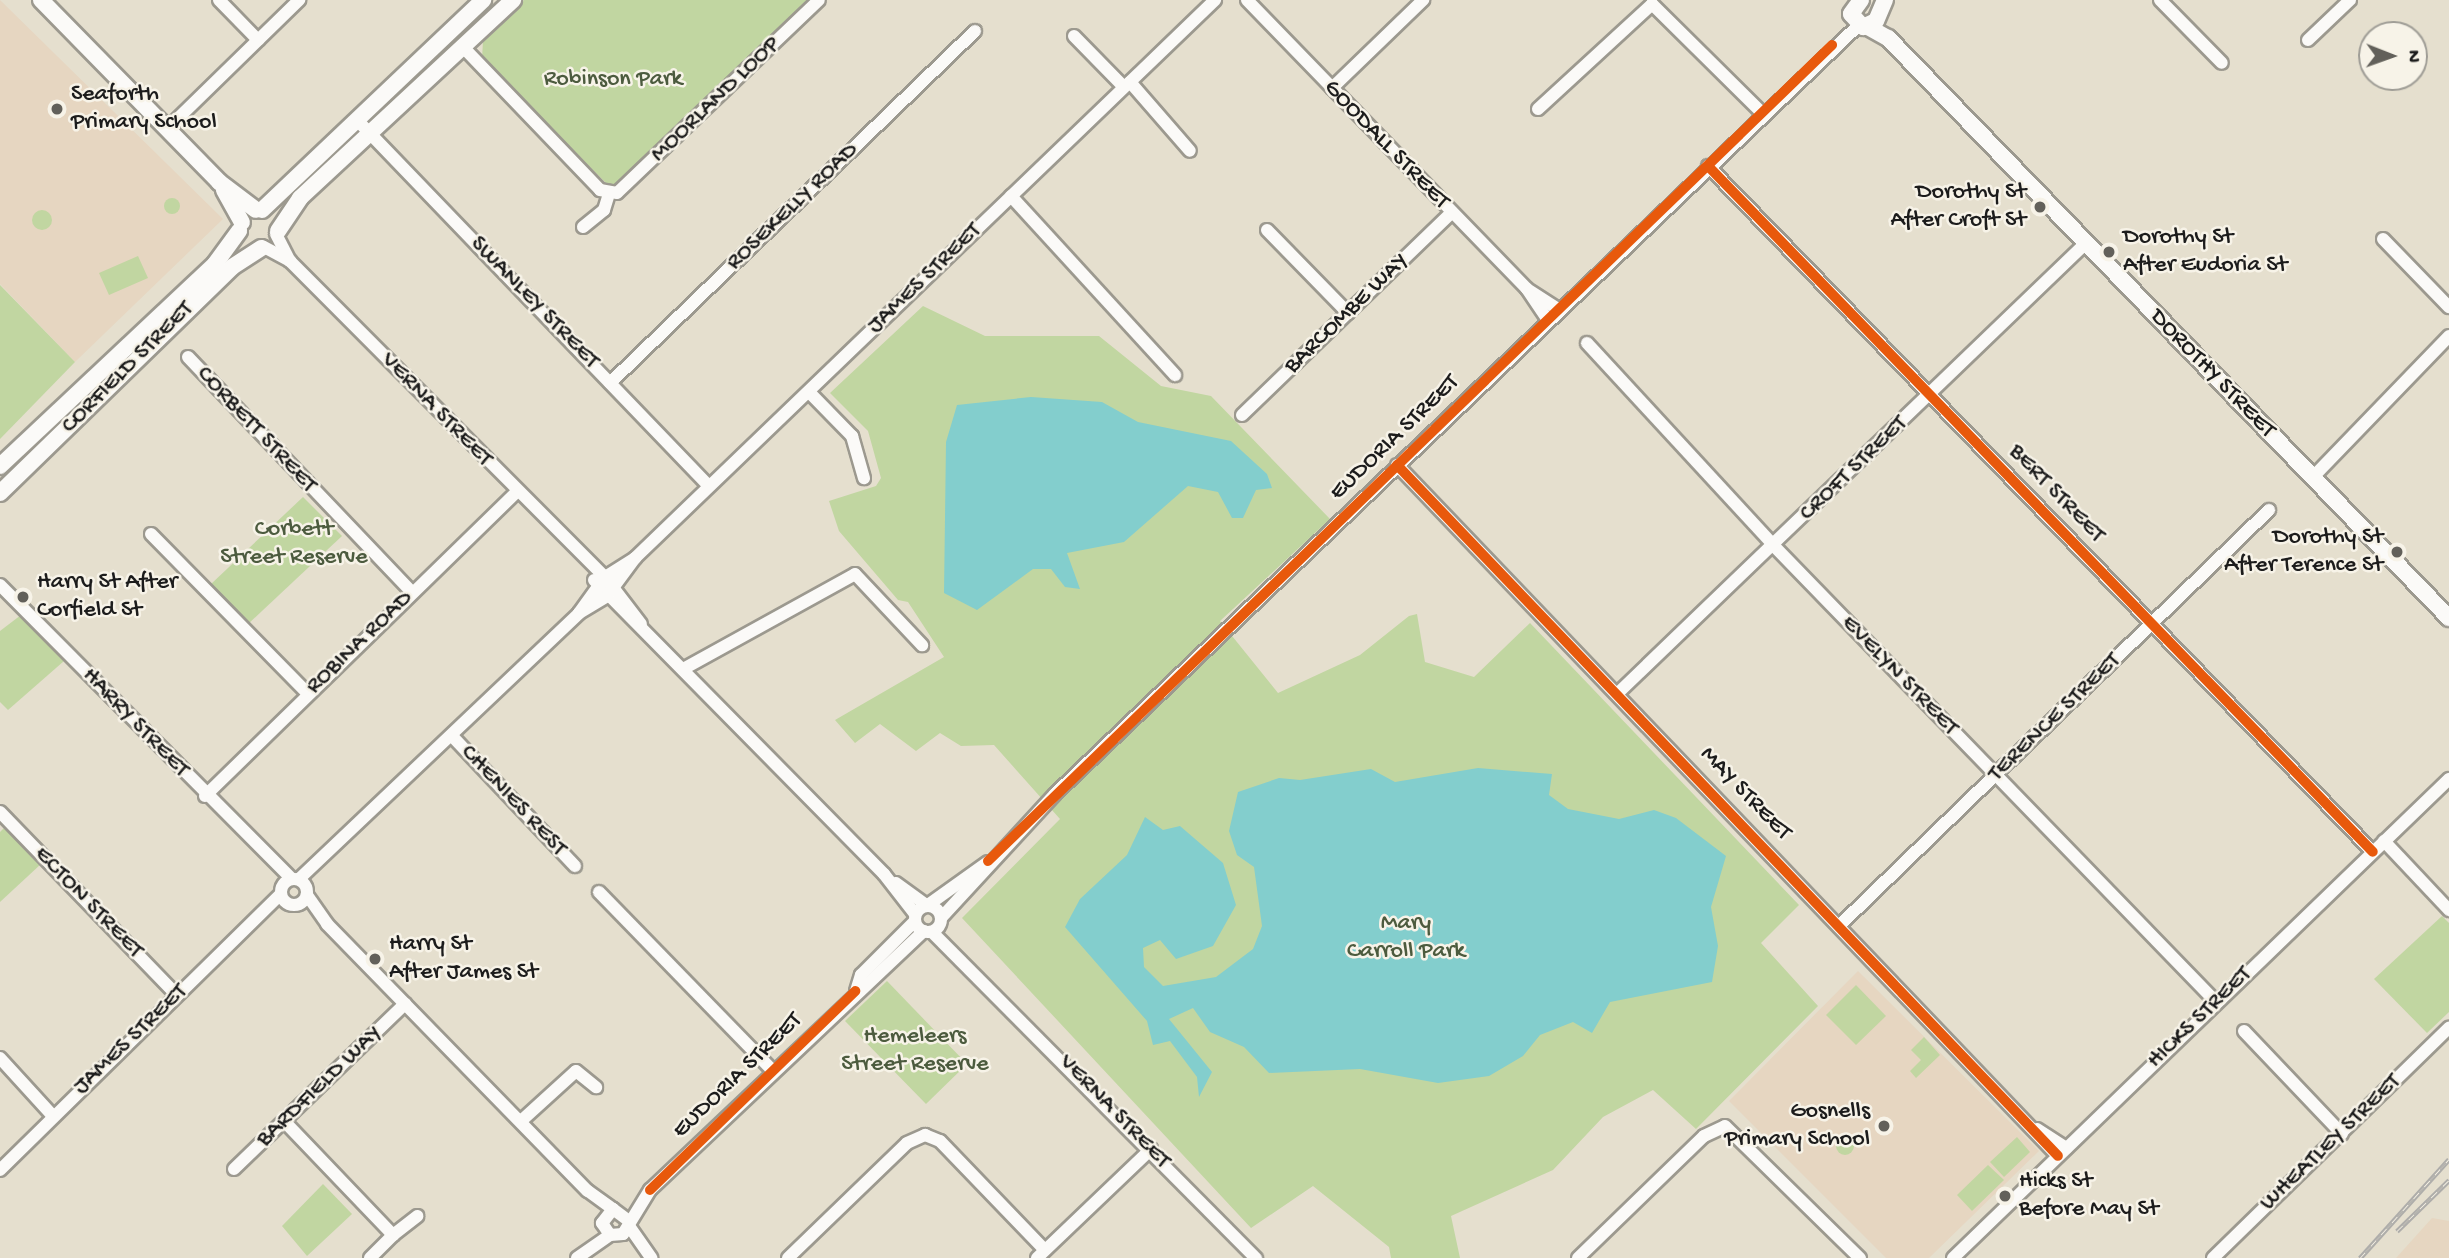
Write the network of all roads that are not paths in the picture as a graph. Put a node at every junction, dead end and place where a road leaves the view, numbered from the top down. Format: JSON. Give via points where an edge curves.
{"nodes":[{"id":1,"x":41,"y":0,"type":"edge"},
{"id":2,"x":219,"y":0,"type":"edge"},
{"id":3,"x":299,"y":0,"type":"edge"},
{"id":4,"x":483,"y":0,"type":"edge"},
{"id":5,"x":513,"y":0,"type":"edge"},
{"id":6,"x":819,"y":0,"type":"edge"},
{"id":7,"x":1215,"y":0,"type":"edge"},
{"id":8,"x":1247,"y":0,"type":"edge"},
{"id":9,"x":1423,"y":0,"type":"edge"},
{"id":10,"x":2160,"y":0,"type":"edge"},
{"id":11,"x":2350,"y":0,"type":"edge"},
{"id":12,"x":1864,"y":10,"type":"edge"},
{"id":13,"x":975,"y":31,"type":"dead end"},
{"id":14,"x":1074,"y":36,"type":"dead end"},
{"id":15,"x":258,"y":40,"type":"junction"},
{"id":16,"x":2308,"y":40,"type":"dead end"},
{"id":17,"x":463,"y":47,"type":"junction"},
{"id":18,"x":2222,"y":63,"type":"dead end"},
{"id":19,"x":1127,"y":85,"type":"junction"},
{"id":20,"x":1332,"y":88,"type":"junction"},
{"id":21,"x":1538,"y":108,"type":"dead end"},
{"id":22,"x":1762,"y":113,"type":"junction"},
{"id":23,"x":359,"y":122,"type":"junction"},
{"id":24,"x":167,"y":129,"type":"junction"},
{"id":25,"x":372,"y":136,"type":"junction"},
{"id":26,"x":1190,"y":151,"type":"dead end"},
{"id":27,"x":1708,"y":166,"type":"junction"},
{"id":28,"x":219,"y":182,"type":"junction"},
{"id":29,"x":609,"y":194,"type":"junction"},
{"id":30,"x":1011,"y":196,"type":"junction"},
{"id":31,"x":259,"y":210,"type":"junction"},
{"id":32,"x":1452,"y":212,"type":"junction"},
{"id":33,"x":241,"y":227,"type":"junction"},
{"id":34,"x":583,"y":227,"type":"dead end"},
{"id":35,"x":1267,"y":230,"type":"dead end"},
{"id":36,"x":277,"y":232,"type":"junction"},
{"id":37,"x":2383,"y":239,"type":"dead end"},
{"id":38,"x":2086,"y":243,"type":"junction"},
{"id":39,"x":262,"y":248,"type":"junction"},
{"id":40,"x":290,"y":261,"type":"junction"},
{"id":41,"x":1527,"y":289,"type":"junction"},
{"id":42,"x":2449,"y":307,"type":"edge"},
{"id":43,"x":1558,"y":309,"type":"junction"},
{"id":44,"x":1348,"y":313,"type":"junction"},
{"id":45,"x":1548,"y":320,"type":"junction"},
{"id":46,"x":2449,"y":336,"type":"edge"},
{"id":47,"x":1587,"y":343,"type":"dead end"},
{"id":48,"x":188,"y":357,"type":"dead end"},
{"id":49,"x":139,"y":358,"type":"junction"},
{"id":50,"x":1175,"y":375,"type":"dead end"},
{"id":51,"x":610,"y":383,"type":"junction"},
{"id":52,"x":81,"y":386,"type":"junction"},
{"id":53,"x":809,"y":392,"type":"junction"},
{"id":54,"x":1931,"y":396,"type":"junction"},
{"id":55,"x":1242,"y":415,"type":"dead end"},
{"id":56,"x":1397,"y":465,"type":"junction"},
{"id":57,"x":0,"y":466,"type":"edge"},
{"id":58,"x":2309,"y":473,"type":"junction"},
{"id":59,"x":864,"y":478,"type":"dead end"},
{"id":60,"x":708,"y":485,"type":"junction"},
{"id":61,"x":516,"y":492,"type":"junction"},
{"id":62,"x":0,"y":493,"type":"edge"},
{"id":63,"x":2269,"y":510,"type":"dead end"},
{"id":64,"x":151,"y":534,"type":"dead end"},
{"id":65,"x":1774,"y":546,"type":"junction"},
{"id":66,"x":635,"y":558,"type":"junction"},
{"id":67,"x":601,"y":581,"type":"junction"},
{"id":68,"x":0,"y":585,"type":"edge"},
{"id":69,"x":412,"y":592,"type":"junction"},
{"id":70,"x":611,"y":592,"type":"junction"},
{"id":71,"x":579,"y":613,"type":"junction"},
{"id":72,"x":2449,"y":618,"type":"edge"},
{"id":73,"x":2152,"y":624,"type":"junction"},
{"id":74,"x":922,"y":645,"type":"dead end"},
{"id":75,"x":685,"y":668,"type":"junction"},
{"id":76,"x":1618,"y":693,"type":"junction"},
{"id":77,"x":307,"y":694,"type":"junction"},
{"id":78,"x":452,"y":736,"type":"junction"},
{"id":79,"x":1996,"y":775,"type":"junction"},
{"id":80,"x":2449,"y":779,"type":"edge"},
{"id":81,"x":205,"y":796,"type":"junction"},
{"id":82,"x":0,"y":812,"type":"edge"},
{"id":83,"x":2384,"y":841,"type":"junction"},
{"id":84,"x":2373,"y":852,"type":"junction"},
{"id":85,"x":988,"y":861,"type":"junction"},
{"id":86,"x":575,"y":866,"type":"dead end"},
{"id":87,"x":884,"y":874,"type":"junction"},
{"id":88,"x":295,"y":891,"type":"junction"},
{"id":89,"x":599,"y":892,"type":"dead end"},
{"id":90,"x":927,"y":905,"type":"junction"},
{"id":91,"x":2449,"y":910,"type":"edge"},
{"id":92,"x":928,"y":923,"type":"junction"},
{"id":93,"x":1840,"y":925,"type":"junction"},
{"id":94,"x":176,"y":993,"type":"junction"},
{"id":95,"x":2217,"y":1003,"type":"junction"},
{"id":96,"x":405,"y":1004,"type":"junction"},
{"id":97,"x":2449,"y":1028,"type":"edge"},
{"id":98,"x":2244,"y":1031,"type":"dead end"},
{"id":99,"x":0,"y":1058,"type":"edge"},
{"id":100,"x":773,"y":1072,"type":"junction"},
{"id":101,"x":596,"y":1087,"type":"dead end"},
{"id":102,"x":54,"y":1116,"type":"junction"},
{"id":103,"x":284,"y":1121,"type":"junction"},
{"id":104,"x":521,"y":1121,"type":"junction"},
{"id":105,"x":2342,"y":1134,"type":"junction"},
{"id":106,"x":1151,"y":1149,"type":"junction"},
{"id":107,"x":2062,"y":1152,"type":"junction"},
{"id":108,"x":234,"y":1169,"type":"dead end"},
{"id":109,"x":0,"y":1170,"type":"edge"},
{"id":110,"x":650,"y":1190,"type":"junction"},
{"id":111,"x":588,"y":1191,"type":"junction"},
{"id":112,"x":616,"y":1209,"type":"junction"},
{"id":113,"x":417,"y":1216,"type":"dead end"},
{"id":114,"x":602,"y":1221,"type":"junction"},
{"id":115,"x":629,"y":1223,"type":"junction"},
{"id":116,"x":393,"y":1235,"type":"junction"},
{"id":117,"x":615,"y":1235,"type":"junction"},
{"id":118,"x":588,"y":1247,"type":"junction"},
{"id":119,"x":1041,"y":1254,"type":"edge"},
{"id":120,"x":650,"y":1257,"type":"edge"},
{"id":121,"x":370,"y":1258,"type":"edge"},
{"id":122,"x":577,"y":1258,"type":"edge"},
{"id":123,"x":788,"y":1258,"type":"edge"},
{"id":124,"x":1256,"y":1258,"type":"edge"},
{"id":125,"x":1578,"y":1258,"type":"edge"},
{"id":126,"x":1860,"y":1258,"type":"edge"},
{"id":127,"x":1952,"y":1258,"type":"edge"},
{"id":128,"x":2214,"y":1258,"type":"edge"}],
"edges":[{"from":1,"to":24,"type":"main road"},
{"from":2,"to":15,"type":"street"},
{"from":3,"to":15,"type":"street"},
{"from":4,"to":23,"type":"main road"},
{"from":5,"to":17,"type":"main road"},
{"from":6,"to":29,"type":"street","name":"MOORLAND LOOP","via":[[623,190]]},
{"from":7,"to":19,"type":"street","name":"JAMES STREET"},
{"from":8,"to":20,"type":"street","name":"GOODALL STREET"},
{"from":9,"to":20,"type":"street"},
{"from":10,"to":18,"type":"street"},
{"from":11,"to":16,"type":"street"},
{"from":12,"to":22,"type":"street","name":"EUDORIA STREET"},
{"from":12,"to":38,"type":"main road","name":"DOROTHY STREET"},
{"from":13,"to":51,"type":"street","name":"ROSEKELLY ROAD"},
{"from":14,"to":19,"type":"street"},
{"from":15,"to":24,"type":"street"},
{"from":17,"to":25,"type":"main road"},
{"from":17,"to":29,"type":"street"},
{"from":19,"to":26,"type":"street"},
{"from":19,"to":30,"type":"street","name":"JAMES STREET"},
{"from":20,"to":32,"type":"street","name":"GOODALL STREET"},
{"from":21,"to":22,"type":"street","via":[[1652,4]]},
{"from":22,"to":27,"type":"street","name":"EUDORIA STREET"},
{"from":23,"to":25,"type":"street","name":"SWANLEY STREET"},
{"from":23,"to":31,"type":"main road"},
{"from":24,"to":28,"type":"main road"},
{"from":25,"to":36,"type":"main road","via":[[300,198]]},
{"from":25,"to":51,"type":"street","name":"SWANLEY STREET"},
{"from":27,"to":43,"type":"street","name":"EUDORIA STREET"},
{"from":27,"to":54,"type":"street","name":"BERT STREET"},
{"from":28,"to":31,"type":"main road"},
{"from":28,"to":33,"type":"main road"},
{"from":29,"to":34,"type":"street","name":"MOORLAND LOOP","via":[[604,210]]},
{"from":30,"to":50,"type":"street"},
{"from":30,"to":53,"type":"street","name":"JAMES STREET"},
{"from":31,"to":33,"type":"main road"},
{"from":31,"to":36,"type":"main road","via":[[274,216]]},
{"from":32,"to":41,"type":"street","name":"GOODALL STREET"},
{"from":32,"to":44,"type":"street","name":"BARCOMBE WAY"},
{"from":33,"to":39,"type":"main road","via":[[247,245]]},
{"from":33,"to":52,"type":"main road","name":"CORFIELD STREET","via":[[215,264]]},
{"from":35,"to":44,"type":"street"},
{"from":36,"to":39,"type":"main road"},
{"from":36,"to":40,"type":"street","name":"VERNA STREET"},
{"from":37,"to":42,"type":"street"},
{"from":38,"to":54,"type":"street","name":"CROFT STREET"},
{"from":38,"to":58,"type":"main road","name":"DOROTHY STREET"},
{"from":39,"to":40,"type":"street","name":"VERNA STREET"},
{"from":39,"to":49,"type":"main road","name":"CORFIELD STREET","via":[[232,267]]},
{"from":40,"to":61,"type":"street","name":"VERNA STREET"},
{"from":41,"to":43,"type":"street","name":"GOODALL STREET"},
{"from":41,"to":45,"type":"street","name":"GOODALL STREET"},
{"from":43,"to":45,"type":"street","name":"EUDORIA STREET"},
{"from":44,"to":55,"type":"street","name":"BARCOMBE WAY"},
{"from":45,"to":56,"type":"street","name":"EUDORIA STREET"},
{"from":46,"to":58,"type":"street"},
{"from":47,"to":65,"type":"street","name":"EVELYN STREET"},
{"from":48,"to":69,"type":"street","name":"CORBETT STREET"},
{"from":49,"to":52,"type":"main road","via":[[127,360],[95,393]]},
{"from":49,"to":62,"type":"main road","name":"CORFIELD STREET"},
{"from":51,"to":60,"type":"street","name":"SWANLEY STREET"},
{"from":52,"to":57,"type":"main road","name":"CORFIELD STREET"},
{"from":53,"to":59,"type":"street","via":[[860,448]]},
{"from":53,"to":60,"type":"street","name":"JAMES STREET"},
{"from":54,"to":65,"type":"street","name":"CROFT STREET"},
{"from":54,"to":73,"type":"street","name":"BERT STREET"},
{"from":56,"to":76,"type":"street","name":"MAY STREET"},
{"from":56,"to":85,"type":"street","name":"EUDORIA STREET"},
{"from":58,"to":72,"type":"main road","name":"DOROTHY STREET"},
{"from":60,"to":66,"type":"street","name":"JAMES STREET"},
{"from":61,"to":67,"type":"street","name":"VERNA STREET"},
{"from":61,"to":69,"type":"street","name":"ROBINA ROAD"},
{"from":63,"to":73,"type":"street","name":"TERENCE STREET"},
{"from":64,"to":77,"type":"street"},
{"from":65,"to":76,"type":"street","name":"CROFT STREET"},
{"from":65,"to":79,"type":"street","name":"EVELYN STREET"},
{"from":66,"to":67,"type":"street","name":"JAMES STREET"},
{"from":66,"to":70,"type":"street","name":"JAMES STREET"},
{"from":67,"to":70,"type":"street","name":"VERNA STREET"},
{"from":67,"to":71,"type":"street","name":"JAMES STREET"},
{"from":68,"to":81,"type":"street","name":"HARRY STREET"},
{"from":69,"to":77,"type":"street","name":"ROBINA ROAD"},
{"from":70,"to":71,"type":"street","name":"JAMES STREET"},
{"from":70,"to":75,"type":"street","name":"VERNA STREET"},
{"from":71,"to":78,"type":"street","name":"JAMES STREET"},
{"from":73,"to":79,"type":"street","name":"TERENCE STREET"},
{"from":73,"to":84,"type":"street","name":"BERT STREET"},
{"from":74,"to":75,"type":"street","via":[[855,574]]},
{"from":75,"to":87,"type":"street","name":"VERNA STREET"},
{"from":76,"to":93,"type":"street","name":"MAY STREET"},
{"from":77,"to":81,"type":"street","name":"ROBINA ROAD"},
{"from":78,"to":86,"type":"street","name":"CHENIES REST"},
{"from":78,"to":88,"type":"street","name":"JAMES STREET"},
{"from":79,"to":93,"type":"street","name":"TERENCE STREET"},
{"from":79,"to":95,"type":"street","name":"EVELYN STREET"},
{"from":80,"to":83,"type":"street","name":"HICKS STREET"},
{"from":81,"to":88,"type":"street","name":"HARRY STREET"},
{"from":82,"to":94,"type":"street","name":"ECTON STREET"},
{"from":83,"to":84,"type":"street","name":"HICKS STREET"},
{"from":83,"to":91,"type":"street"},
{"from":84,"to":95,"type":"street","name":"HICKS STREET"},
{"from":85,"to":90,"type":"street","name":"EUDORIA STREET"},
{"from":85,"to":92,"type":"street","name":"EUDORIA STREET"},
{"from":87,"to":90,"type":"street","name":"VERNA STREET"},
{"from":87,"to":92,"type":"street","name":"VERNA STREET"},
{"from":88,"to":94,"type":"street","name":"JAMES STREET"},
{"from":88,"to":96,"type":"street","name":"HARRY STREET"},
{"from":89,"to":100,"type":"street"},
{"from":90,"to":92,"type":"street","name":"VERNA STREET"},
{"from":90,"to":92,"type":"street","name":"EUDORIA STREET"},
{"from":92,"to":100,"type":"street","name":"EUDORIA STREET","via":[[861,975],[856,991]]},
{"from":92,"to":106,"type":"street","name":"VERNA STREET"},
{"from":93,"to":107,"type":"street","name":"MAY STREET"},
{"from":94,"to":102,"type":"street","name":"JAMES STREET"},
{"from":95,"to":107,"type":"street","name":"HICKS STREET"},
{"from":96,"to":103,"type":"street","name":"BARDFIELD WAY"},
{"from":96,"to":104,"type":"street","name":"HARRY STREET"},
{"from":97,"to":105,"type":"street","name":"WHEATLEY STREET"},
{"from":98,"to":105,"type":"street"},
{"from":99,"to":102,"type":"street"},
{"from":100,"to":110,"type":"street","name":"EUDORIA STREET"},
{"from":101,"to":104,"type":"street","via":[[588,1075],[570,1073]]},
{"from":102,"to":109,"type":"street","name":"JAMES STREET"},
{"from":103,"to":108,"type":"street","name":"BARDFIELD WAY"},
{"from":103,"to":116,"type":"street"},
{"from":104,"to":111,"type":"street","name":"HARRY STREET"},
{"from":105,"to":128,"type":"street","name":"WHEATLEY STREET"},
{"from":106,"to":119,"type":"street"},
{"from":106,"to":124,"type":"street","name":"VERNA STREET"},
{"from":107,"to":127,"type":"street","name":"HICKS STREET"},
{"from":110,"to":112,"type":"street","name":"EUDORIA STREET"},
{"from":110,"to":115,"type":"street","name":"EUDORIA STREET"},
{"from":111,"to":112,"type":"street","name":"HARRY STREET"},
{"from":111,"to":114,"type":"street","name":"HARRY STREET"},
{"from":112,"to":114,"type":"street","name":"EUDORIA STREET"},
{"from":112,"to":115,"type":"street","name":"HARRY STREET"},
{"from":113,"to":116,"type":"street"},
{"from":114,"to":117,"type":"street","name":"HARRY STREET"},
{"from":114,"to":118,"type":"street"},
{"from":115,"to":117,"type":"street","name":"EUDORIA STREET"},
{"from":115,"to":120,"type":"street"},
{"from":116,"to":121,"type":"street"},
{"from":117,"to":118,"type":"street"},
{"from":117,"to":120,"type":"street"},
{"from":118,"to":122,"type":"street"},
{"from":119,"to":123,"type":"street","via":[[940,1141],[925,1135],[907,1143]]},
{"from":125,"to":126,"type":"street","via":[[1704,1136],[1725,1126]]}]}
